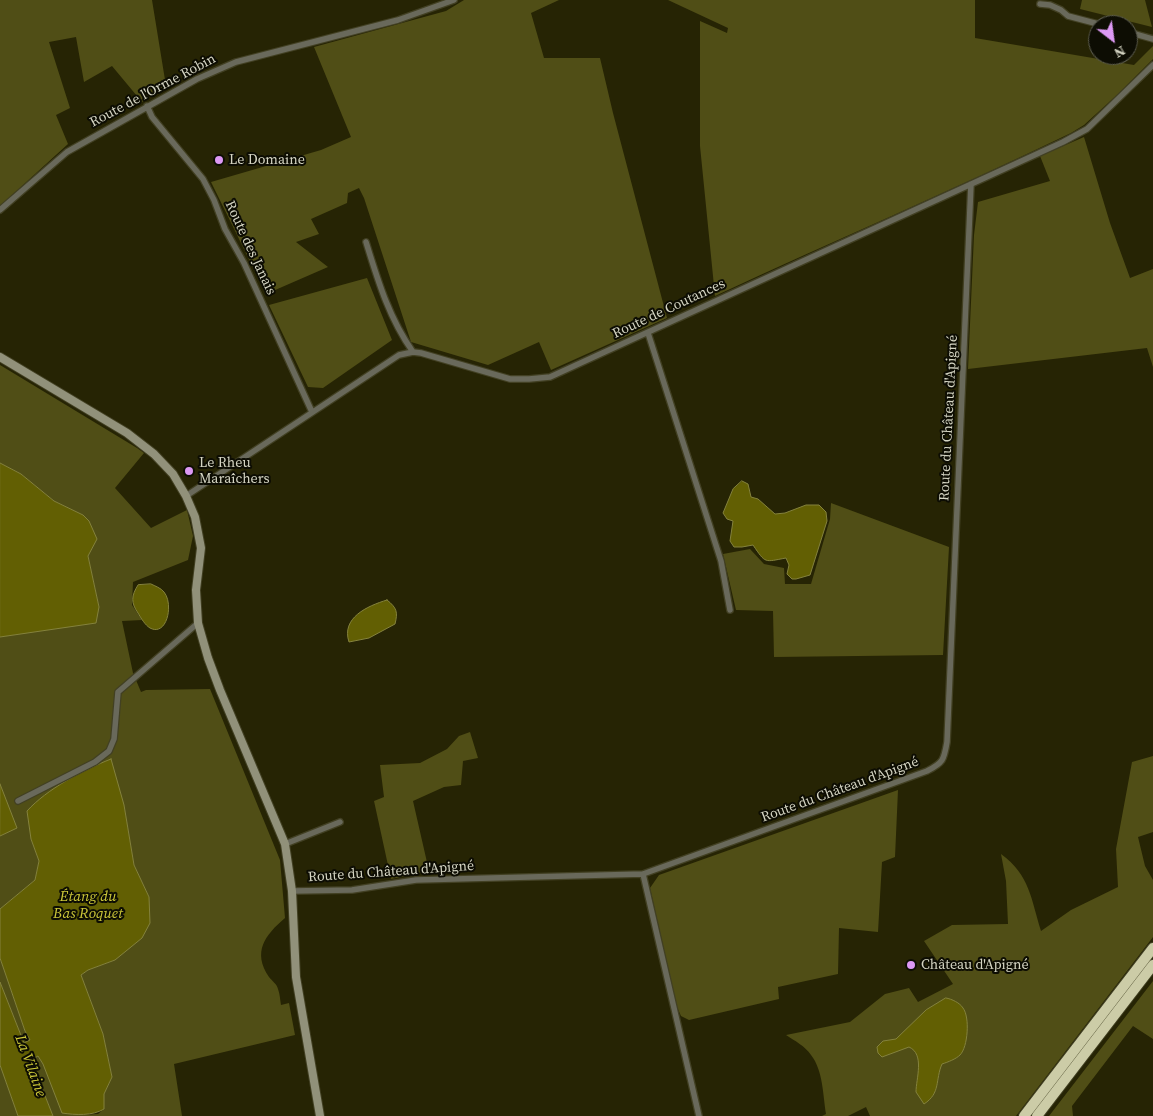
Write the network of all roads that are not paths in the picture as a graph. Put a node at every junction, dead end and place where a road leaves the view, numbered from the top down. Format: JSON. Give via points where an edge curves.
{"nodes":[{"id":1,"x":454,"y":0,"type":"edge"},
{"id":2,"x":1040,"y":4,"type":"dead end"},
{"id":3,"x":1088,"y":21,"type":"edge"},
{"id":4,"x":1138,"y":35,"type":"edge"},
{"id":5,"x":1153,"y":39,"type":"edge"},
{"id":6,"x":1153,"y":65,"type":"edge"},
{"id":7,"x":147,"y":106,"type":"junction"},
{"id":8,"x":971,"y":184,"type":"junction"},
{"id":9,"x":0,"y":210,"type":"edge"},
{"id":10,"x":366,"y":242,"type":"dead end"},
{"id":11,"x":648,"y":333,"type":"junction"},
{"id":12,"x":413,"y":352,"type":"junction"},
{"id":13,"x":0,"y":356,"type":"edge"},
{"id":14,"x":312,"y":412,"type":"junction"},
{"id":15,"x":186,"y":496,"type":"junction"},
{"id":16,"x":730,"y":610,"type":"dead end"},
{"id":17,"x":198,"y":623,"type":"junction"},
{"id":18,"x":18,"y":801,"type":"dead end"},
{"id":19,"x":340,"y":822,"type":"dead end"},
{"id":20,"x":285,"y":844,"type":"junction"},
{"id":21,"x":643,"y":874,"type":"junction"},
{"id":22,"x":292,"y":891,"type":"junction"},
{"id":23,"x":1153,"y":948,"type":"edge"},
{"id":24,"x":1153,"y":964,"type":"edge"},
{"id":25,"x":320,"y":1116,"type":"edge"},
{"id":26,"x":699,"y":1116,"type":"edge"},
{"id":27,"x":1024,"y":1116,"type":"edge"},
{"id":28,"x":1037,"y":1116,"type":"edge"}],
"edges":[{"from":1,"to":7,"type":"street","name":"Route de l'Orme Robin","via":[[398,20],[236,62]]},
{"from":2,"to":3,"type":"street"},
{"from":4,"to":5,"type":"street"},
{"from":6,"to":8,"type":"street","name":"Route de Coutances","via":[[1087,129]]},
{"from":7,"to":9,"type":"street","name":"Route de l'Orme Robin","via":[[67,152]]},
{"from":7,"to":14,"type":"street","name":"Route des Janais","via":[[152,117],[203,179]]},
{"from":8,"to":11,"type":"street","name":"Route de Coutances"},
{"from":8,"to":21,"type":"street","name":"Route du Château d'Apigné","via":[[944,757],[939,765],[927,771]]},
{"from":10,"to":12,"type":"street","via":[[393,319]]},
{"from":11,"to":12,"type":"street","name":"Route de Coutances","via":[[550,376],[529,380],[510,379]]},
{"from":11,"to":16,"type":"street","via":[[721,561]]},
{"from":12,"to":14,"type":"street","via":[[386,362]]},
{"from":13,"to":15,"type":"street","via":[[127,433],[173,474]]},
{"from":14,"to":15,"type":"street"},
{"from":15,"to":17,"type":"street","via":[[195,516],[201,548],[196,590]]},
{"from":17,"to":18,"type":"street","via":[[118,692],[114,738],[109,751],[95,762]]},
{"from":17,"to":20,"type":"street","via":[[217,682]]},
{"from":19,"to":20,"type":"street"},
{"from":20,"to":22,"type":"street"},
{"from":21,"to":22,"type":"street","name":"Route du Château d'Apigné","via":[[416,880],[352,890]]},
{"from":21,"to":26,"type":"street"},
{"from":22,"to":25,"type":"street","via":[[296,976]]},
{"from":23,"to":27,"type":"highway"},
{"from":24,"to":28,"type":"highway"}]}
